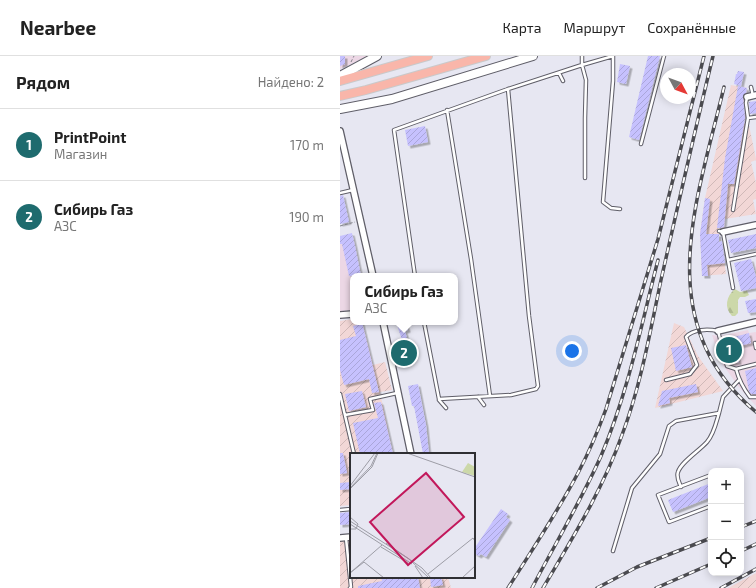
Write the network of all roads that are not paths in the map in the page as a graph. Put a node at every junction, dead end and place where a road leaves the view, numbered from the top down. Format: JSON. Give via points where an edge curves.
{"nodes":[{"id":1,"x":377,"y":56,"type":"edge"},
{"id":2,"x":428,"y":56,"type":"edge"},
{"id":3,"x":486,"y":56,"type":"edge"},
{"id":4,"x":533,"y":56,"type":"edge"},
{"id":5,"x":582,"y":56,"type":"edge"},
{"id":6,"x":613,"y":56,"type":"edge"},
{"id":7,"x":664,"y":56,"type":"edge"},
{"id":8,"x":582,"y":65,"type":"junction"},
{"id":9,"x":559,"y":73,"type":"junction"},
{"id":10,"x":340,"y":76,"type":"edge"},
{"id":11,"x":340,"y":81,"type":"edge"},
{"id":12,"x":563,"y":81,"type":"dead end"},
{"id":13,"x":751,"y":87,"type":"dead end"},
{"id":14,"x":508,"y":89,"type":"junction"},
{"id":15,"x":752,"y":96,"type":"edge"},
{"id":16,"x":340,"y":97,"type":"edge"},
{"id":17,"x":340,"y":109,"type":"edge"},
{"id":18,"x":447,"y":110,"type":"junction"},
{"id":19,"x":756,"y":116,"type":"edge"},
{"id":20,"x":748,"y":118,"type":"junction"},
{"id":21,"x":340,"y":131,"type":"edge"},
{"id":22,"x":641,"y":144,"type":"dead end"},
{"id":23,"x":586,"y":178,"type":"dead end"},
{"id":24,"x":354,"y":190,"type":"junction"},
{"id":25,"x":340,"y":193,"type":"edge"},
{"id":26,"x":620,"y":209,"type":"dead end"},
{"id":27,"x":733,"y":210,"type":"dead end"},
{"id":28,"x":756,"y":225,"type":"edge"},
{"id":29,"x":721,"y":232,"type":"joint"},
{"id":30,"x":756,"y":254,"type":"edge"},
{"id":31,"x":728,"y":260,"type":"junction"},
{"id":32,"x":372,"y":273,"type":"edge"},
{"id":33,"x":415,"y":273,"type":"edge"},
{"id":34,"x":732,"y":288,"type":"dead end"},
{"id":35,"x":350,"y":314,"type":"edge"},
{"id":36,"x":340,"y":315,"type":"edge"},
{"id":37,"x":756,"y":322,"type":"edge"},
{"id":38,"x":385,"y":325,"type":"edge"},
{"id":39,"x":425,"y":325,"type":"edge"},
{"id":40,"x":718,"y":331,"type":"junction"},
{"id":41,"x":755,"y":343,"type":"dead end"},
{"id":42,"x":756,"y":348,"type":"edge"},
{"id":43,"x":756,"y":364,"type":"edge"},
{"id":44,"x":736,"y":369,"type":"junction"},
{"id":45,"x":666,"y":380,"type":"dead end"},
{"id":46,"x":739,"y":380,"type":"junction"},
{"id":47,"x":398,"y":393,"type":"junction"},
{"id":48,"x":340,"y":394,"type":"edge"},
{"id":49,"x":490,"y":396,"type":"junction"},
{"id":50,"x":478,"y":397,"type":"junction"},
{"id":51,"x":756,"y":397,"type":"edge"},
{"id":52,"x":439,"y":399,"type":"junction"},
{"id":53,"x":484,"y":405,"type":"dead end"},
{"id":54,"x":446,"y":408,"type":"dead end"},
{"id":55,"x":719,"y":413,"type":"junction"},
{"id":56,"x":345,"y":415,"type":"junction"},
{"id":57,"x":354,"y":453,"type":"edge"},
{"id":58,"x":411,"y":453,"type":"edge"},
{"id":59,"x":708,"y":476,"type":"edge"},
{"id":60,"x":681,"y":487,"type":"junction"},
{"id":61,"x":708,"y":507,"type":"edge"},
{"id":62,"x":350,"y":509,"type":"edge"},
{"id":63,"x":340,"y":510,"type":"edge"},
{"id":64,"x":346,"y":538,"type":"edge"},
{"id":65,"x":612,"y":551,"type":"dead end"},
{"id":66,"x":351,"y":588,"type":"edge"}],
"edges":[{"from":1,"to":10,"type":"street"},
{"from":2,"to":11,"type":"main road"},
{"from":3,"to":16,"type":"main road"},
{"from":4,"to":17,"type":"street","via":[[392,99]]},
{"from":5,"to":8,"type":"lane"},
{"from":6,"to":8,"type":"lane"},
{"from":6,"to":26,"type":"lane","via":[[603,202],[611,208]]},
{"from":7,"to":22,"type":"lane"},
{"from":8,"to":9,"type":"lane"},
{"from":8,"to":23,"type":"lane","via":[[586,80]]},
{"from":9,"to":12,"type":"lane"},
{"from":9,"to":14,"type":"lane"},
{"from":13,"to":15,"type":"lane"},
{"from":14,"to":18,"type":"lane"},
{"from":14,"to":49,"type":"lane","via":[[538,386],[525,393]]},
{"from":15,"to":20,"type":"lane","via":[[746,103]]},
{"from":18,"to":33,"type":"lane","via":[[394,130]]},
{"from":18,"to":49,"type":"lane"},
{"from":19,"to":20,"type":"lane"},
{"from":20,"to":27,"type":"lane"},
{"from":21,"to":24,"type":"street"},
{"from":24,"to":25,"type":"lane"},
{"from":24,"to":32,"type":"street"},
{"from":28,"to":29,"type":"street"},
{"from":29,"to":31,"type":"lane"},
{"from":30,"to":31,"type":"lane"},
{"from":31,"to":34,"type":"lane"},
{"from":35,"to":36,"type":"street"},
{"from":37,"to":40,"type":"street"},
{"from":38,"to":47,"type":"street"},
{"from":39,"to":52,"type":"lane"},
{"from":40,"to":44,"type":"lane","via":[[727,366]]},
{"from":40,"to":45,"type":"lane","via":[[710,329],[688,335],[686,337],[697,365],[690,374]]},
{"from":41,"to":42,"type":"lane"},
{"from":43,"to":44,"type":"lane"},
{"from":44,"to":46,"type":"lane"},
{"from":46,"to":51,"type":"lane","via":[[750,397]]},
{"from":46,"to":55,"type":"lane","via":[[723,397]]},
{"from":47,"to":56,"type":"lane","via":[[370,399],[373,410]]},
{"from":47,"to":58,"type":"street"},
{"from":48,"to":56,"type":"lane"},
{"from":49,"to":50,"type":"lane"},
{"from":50,"to":52,"type":"lane"},
{"from":50,"to":53,"type":"lane"},
{"from":52,"to":54,"type":"lane"},
{"from":55,"to":60,"type":"lane","via":[[715,429],[707,442],[681,466],[677,477]]},
{"from":55,"to":65,"type":"lane","via":[[676,421],[669,426],[660,454],[632,488]]},
{"from":56,"to":57,"type":"lane"},
{"from":59,"to":60,"type":"lane"},
{"from":60,"to":61,"type":"lane","via":[[658,495],[669,522]]},
{"from":62,"to":63,"type":"lane"},
{"from":64,"to":66,"type":"lane"}]}
